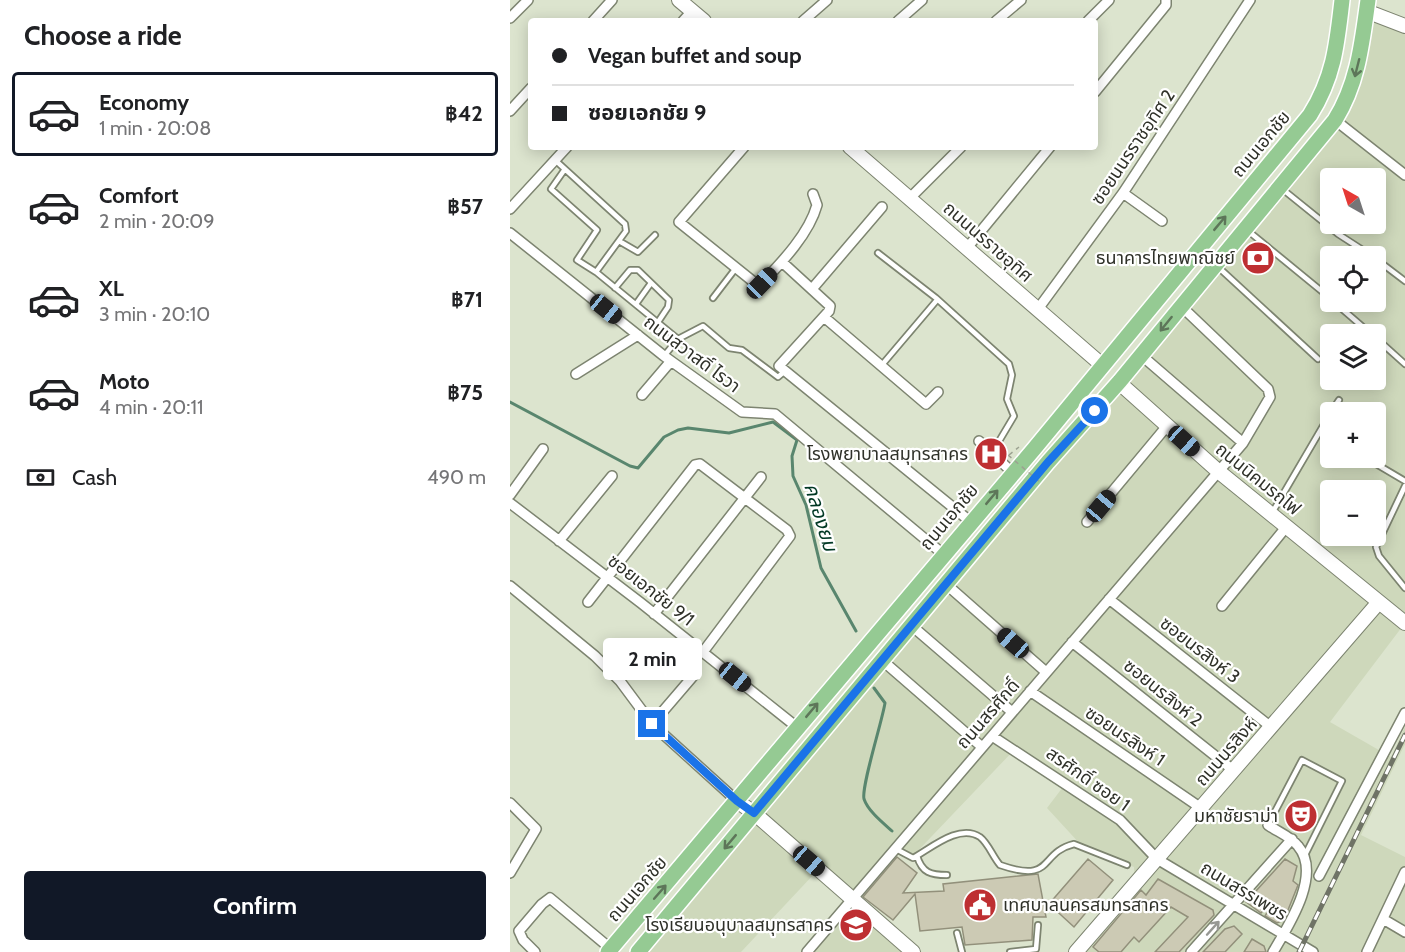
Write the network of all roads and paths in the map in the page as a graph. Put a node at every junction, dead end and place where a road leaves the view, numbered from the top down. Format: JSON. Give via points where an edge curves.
{"nodes":[{"id":1,"x":528,"y":0,"type":"edge"},
{"id":2,"x":612,"y":0,"type":"edge"},
{"id":3,"x":679,"y":0,"type":"edge"},
{"id":4,"x":827,"y":0,"type":"edge"},
{"id":5,"x":922,"y":0,"type":"edge"},
{"id":6,"x":1021,"y":0,"type":"edge"},
{"id":7,"x":1109,"y":0,"type":"edge"},
{"id":8,"x":1166,"y":0,"type":"edge"},
{"id":9,"x":1250,"y":0,"type":"edge"},
{"id":10,"x":1342,"y":0,"type":"edge"},
{"id":11,"x":1367,"y":5,"type":"edge"},
{"id":12,"x":687,"y":16,"type":"edge"},
{"id":13,"x":510,"y":18,"type":"edge"},
{"id":14,"x":596,"y":18,"type":"edge"},
{"id":15,"x":806,"y":18,"type":"edge"},
{"id":16,"x":901,"y":18,"type":"edge"},
{"id":17,"x":1000,"y":18,"type":"edge"},
{"id":18,"x":1091,"y":18,"type":"edge"},
{"id":19,"x":1405,"y":26,"type":"edge"},
{"id":20,"x":1098,"y":88,"type":"edge"},
{"id":21,"x":528,"y":91,"type":"edge"},
{"id":22,"x":510,"y":111,"type":"edge"},
{"id":23,"x":1335,"y":120,"type":"junction"},
{"id":24,"x":564,"y":150,"type":"edge"},
{"id":25,"x":741,"y":150,"type":"edge"},
{"id":26,"x":853,"y":150,"type":"edge"},
{"id":27,"x":958,"y":150,"type":"edge"},
{"id":28,"x":1048,"y":150,"type":"edge"},
{"id":29,"x":555,"y":160,"type":"junction"},
{"id":30,"x":565,"y":169,"type":"junction"},
{"id":31,"x":1405,"y":175,"type":"edge"},
{"id":32,"x":1279,"y":187,"type":"junction"},
{"id":33,"x":1123,"y":193,"type":"junction"},
{"id":34,"x":813,"y":194,"type":"dead end"},
{"id":35,"x":909,"y":199,"type":"junction"},
{"id":36,"x":882,"y":207,"type":"dead end"},
{"id":37,"x":510,"y":209,"type":"edge"},
{"id":38,"x":1162,"y":221,"type":"dead end"},
{"id":39,"x":1245,"y":228,"type":"junction"},
{"id":40,"x":510,"y":233,"type":"edge"},
{"id":41,"x":656,"y":235,"type":"dead end"},
{"id":42,"x":620,"y":241,"type":"junction"},
{"id":43,"x":1356,"y":246,"type":"edge"},
{"id":44,"x":967,"y":249,"type":"junction"},
{"id":45,"x":878,"y":253,"type":"dead end"},
{"id":46,"x":782,"y":262,"type":"junction"},
{"id":47,"x":1215,"y":264,"type":"junction"},
{"id":48,"x":1386,"y":267,"type":"edge"},
{"id":49,"x":736,"y":268,"type":"junction"},
{"id":50,"x":596,"y":272,"type":"junction"},
{"id":51,"x":1405,"y":281,"type":"edge"},
{"id":52,"x":651,"y":283,"type":"junction"},
{"id":53,"x":615,"y":288,"type":"junction"},
{"id":54,"x":812,"y":290,"type":"junction"},
{"id":55,"x":1320,"y":290,"type":"edge"},
{"id":56,"x":713,"y":298,"type":"dead end"},
{"id":57,"x":938,"y":300,"type":"junction"},
{"id":58,"x":636,"y":304,"type":"junction"},
{"id":59,"x":1181,"y":306,"type":"junction"},
{"id":60,"x":1038,"y":309,"type":"junction"},
{"id":61,"x":1346,"y":312,"type":"edge"},
{"id":62,"x":824,"y":317,"type":"junction"},
{"id":63,"x":658,"y":322,"type":"junction"},
{"id":64,"x":1359,"y":324,"type":"edge"},
{"id":65,"x":638,"y":335,"type":"junction"},
{"id":66,"x":678,"y":339,"type":"junction"},
{"id":67,"x":1386,"y":347,"type":"edge"},
{"id":68,"x":1141,"y":355,"type":"junction"},
{"id":69,"x":668,"y":358,"type":"junction"},
{"id":70,"x":1318,"y":358,"type":"dead end"},
{"id":71,"x":1405,"y":364,"type":"edge"},
{"id":72,"x":1102,"y":365,"type":"junction"},
{"id":73,"x":880,"y":368,"type":"junction"},
{"id":74,"x":785,"y":371,"type":"junction"},
{"id":75,"x":576,"y":374,"type":"dead end"},
{"id":76,"x":1120,"y":381,"type":"junction"},
{"id":77,"x":938,"y":392,"type":"dead end"},
{"id":78,"x":642,"y":395,"type":"dead end"},
{"id":79,"x":1167,"y":426,"type":"junction"},
{"id":80,"x":1320,"y":432,"type":"edge"},
{"id":81,"x":979,"y":441,"type":"dead end"},
{"id":82,"x":1243,"y":443,"type":"junction"},
{"id":83,"x":543,"y":449,"type":"dead end"},
{"id":84,"x":992,"y":453,"type":"junction"},
{"id":85,"x":1008,"y":455,"type":"dead end"},
{"id":86,"x":1383,"y":468,"type":"edge"},
{"id":87,"x":1218,"y":471,"type":"junction"},
{"id":88,"x":1012,"y":472,"type":"junction"},
{"id":89,"x":612,"y":476,"type":"dead end"},
{"id":90,"x":761,"y":477,"type":"dead end"},
{"id":91,"x":1405,"y":481,"type":"edge"},
{"id":92,"x":1041,"y":483,"type":"dead end"},
{"id":93,"x":1405,"y":486,"type":"edge"},
{"id":94,"x":510,"y":495,"type":"edge"},
{"id":95,"x":744,"y":497,"type":"junction"},
{"id":96,"x":510,"y":503,"type":"edge"},
{"id":97,"x":1272,"y":513,"type":"junction"},
{"id":98,"x":971,"y":522,"type":"junction"},
{"id":99,"x":1087,"y":522,"type":"dead end"},
{"id":100,"x":1287,"y":526,"type":"junction"},
{"id":101,"x":559,"y":541,"type":"junction"},
{"id":102,"x":943,"y":554,"type":"junction"},
{"id":103,"x":607,"y":576,"type":"junction"},
{"id":104,"x":947,"y":585,"type":"junction"},
{"id":105,"x":1405,"y":588,"type":"edge"},
{"id":106,"x":512,"y":591,"type":"edge"},
{"id":107,"x":1108,"y":599,"type":"junction"},
{"id":108,"x":588,"y":602,"type":"dead end"},
{"id":109,"x":1379,"y":602,"type":"junction"},
{"id":110,"x":1221,"y":606,"type":"dead end"},
{"id":111,"x":654,"y":614,"type":"junction"},
{"id":112,"x":1405,"y":623,"type":"edge"},
{"id":113,"x":912,"y":626,"type":"junction"},
{"id":114,"x":1072,"y":642,"type":"junction"},
{"id":115,"x":703,"y":652,"type":"junction"},
{"id":116,"x":883,"y":661,"type":"junction"},
{"id":117,"x":1046,"y":672,"type":"junction"},
{"id":118,"x":694,"y":675,"type":"dead end"},
{"id":119,"x":1030,"y":691,"type":"junction"},
{"id":120,"x":1012,"y":712,"type":"junction"},
{"id":121,"x":1405,"y":713,"type":"edge"},
{"id":122,"x":652,"y":724,"type":"junction"},
{"id":123,"x":1271,"y":727,"type":"junction"},
{"id":124,"x":798,"y":728,"type":"junction"},
{"id":125,"x":992,"y":736,"type":"junction"},
{"id":126,"x":982,"y":747,"type":"junction"},
{"id":127,"x":1233,"y":770,"type":"junction"},
{"id":128,"x":737,"y":801,"type":"junction"},
{"id":129,"x":510,"y":803,"type":"edge"},
{"id":130,"x":1201,"y":808,"type":"junction"},
{"id":131,"x":754,"y":813,"type":"junction"},
{"id":132,"x":1268,"y":825,"type":"joint"},
{"id":133,"x":1292,"y":839,"type":"junction"},
{"id":134,"x":895,"y":849,"type":"junction"},
{"id":135,"x":1305,"y":855,"type":"junction"},
{"id":136,"x":917,"y":856,"type":"junction"},
{"id":137,"x":1157,"y":859,"type":"junction"},
{"id":138,"x":1127,"y":865,"type":"dead end"},
{"id":139,"x":1405,"y":872,"type":"edge"},
{"id":140,"x":510,"y":873,"type":"edge"},
{"id":141,"x":947,"y":875,"type":"dead end"},
{"id":142,"x":1319,"y":876,"type":"dead end"},
{"id":143,"x":852,"y":899,"type":"junction"},
{"id":144,"x":1234,"y":905,"type":"junction"},
{"id":145,"x":1383,"y":919,"type":"junction"},
{"id":146,"x":1038,"y":925,"type":"dead end"},
{"id":147,"x":1405,"y":932,"type":"edge"},
{"id":148,"x":957,"y":933,"type":"dead end"},
{"id":149,"x":1284,"y":934,"type":"junction"},
{"id":150,"x":609,"y":950,"type":"edge"},
{"id":151,"x":1038,"y":951,"type":"edge"},
{"id":152,"x":535,"y":952,"type":"edge"},
{"id":153,"x":638,"y":952,"type":"edge"},
{"id":154,"x":807,"y":952,"type":"edge"},
{"id":155,"x":913,"y":952,"type":"edge"},
{"id":156,"x":962,"y":952,"type":"edge"},
{"id":157,"x":1010,"y":952,"type":"edge"},
{"id":158,"x":1076,"y":952,"type":"edge"},
{"id":159,"x":1191,"y":952,"type":"edge"},
{"id":160,"x":1274,"y":952,"type":"edge"},
{"id":161,"x":1313,"y":952,"type":"edge"},
{"id":162,"x":1367,"y":952,"type":"edge"}],
"edges":[{"from":1,"to":13,"type":"street"},
{"from":2,"to":14,"type":"street"},
{"from":3,"to":12,"type":"street"},
{"from":4,"to":15,"type":"street"},
{"from":5,"to":16,"type":"street"},
{"from":6,"to":17,"type":"street"},
{"from":7,"to":18,"type":"street"},
{"from":8,"to":20,"type":"street","via":[[1166,5]]},
{"from":9,"to":33,"type":"street","name":"ซอยนนรราชอุทิศ 2"},
{"from":10,"to":11,"type":"main road"},
{"from":72,"to":10,"type":"main road","name":"ถนนเอกชัย","one_way":true,"via":[[1310,115],[1332,69]]},
{"from":11,"to":19,"type":"street"},
{"from":11,"to":23,"type":"main road","one_way":true,"via":[[1354,79]]},
{"from":21,"to":22,"type":"street"},
{"from":23,"to":31,"type":"street"},
{"from":23,"to":32,"type":"main road"},
{"from":24,"to":29,"type":"street"},
{"from":25,"to":49,"type":"street","via":[[679,222]]},
{"from":26,"to":35,"type":"street","name":"ถนนนรราชอุทิศ"},
{"from":27,"to":35,"type":"street"},
{"from":28,"to":44,"type":"street"},
{"from":29,"to":30,"type":"lane"},
{"from":29,"to":37,"type":"street"},
{"from":30,"to":42,"type":"lane","via":[[626,224]]},
{"from":30,"to":50,"type":"lane","via":[[551,189],[597,230],[577,260]]},
{"from":32,"to":39,"type":"main road"},
{"from":32,"to":43,"type":"lane"},
{"from":33,"to":38,"type":"street"},
{"from":33,"to":60,"type":"street","name":"ซอยนนรราชอุทิศ 2"},
{"from":34,"to":46,"type":"street","via":[[817,200],[815,211]]},
{"from":35,"to":44,"type":"street","name":"ถนนนรราชอุทิศ"},
{"from":36,"to":54,"type":"street"},
{"from":39,"to":47,"type":"main road"},
{"from":39,"to":55,"type":"lane"},
{"from":40,"to":65,"type":"street","name":"ถนนสวาสดิ์ ไรวา"},
{"from":41,"to":42,"type":"lane","via":[[638,252]]},
{"from":42,"to":50,"type":"lane"},
{"from":44,"to":60,"type":"street","name":"ถนนนรราชอุทิศ"},
{"from":45,"to":57,"type":"lane"},
{"from":46,"to":49,"type":"street","via":[[758,285]]},
{"from":46,"to":54,"type":"street"},
{"from":47,"to":59,"type":"main road"},
{"from":47,"to":70,"type":"lane"},
{"from":48,"to":51,"type":"lane"},
{"from":49,"to":56,"type":"lane"},
{"from":50,"to":53,"type":"lane"},
{"from":52,"to":53,"type":"lane","via":[[634,269]]},
{"from":52,"to":58,"type":"lane"},
{"from":52,"to":63,"type":"lane","via":[[669,302]]},
{"from":53,"to":58,"type":"lane"},
{"from":54,"to":62,"type":"street","via":[[830,306]]},
{"from":57,"to":73,"type":"lane"},
{"from":57,"to":84,"type":"lane","via":[[1009,364],[1012,375],[1007,399],[1014,416]]},
{"from":58,"to":63,"type":"lane"},
{"from":59,"to":68,"type":"main road","one_way":true},
{"from":59,"to":82,"type":"street","name":"ถนนสรศักดิ์","via":[[1269,391],[1270,397]]},
{"from":60,"to":72,"type":"street","name":"ถนนนรราชอุทิศ"},
{"from":61,"to":64,"type":"lane"},
{"from":62,"to":73,"type":"street"},
{"from":62,"to":74,"type":"street","via":[[779,366]]},
{"from":63,"to":66,"type":"lane"},
{"from":65,"to":69,"type":"street","name":"ถนนสวาสดิ์ ไรวา"},
{"from":65,"to":75,"type":"street"},
{"from":66,"to":69,"type":"lane"},
{"from":66,"to":74,"type":"lane","via":[[703,326],[729,348],[742,350],[778,377]]},
{"from":67,"to":71,"type":"lane"},
{"from":68,"to":76,"type":"main road"},
{"from":68,"to":82,"type":"street"},
{"from":69,"to":78,"type":"street"},
{"from":69,"to":102,"type":"street","name":"ถนนสวาสดิ์ ไรวา","via":[[742,412],[775,414]]},
{"from":72,"to":76,"type":"main road"},
{"from":72,"to":88,"type":"main road","name":"ถนนเอกชัย"},
{"from":73,"to":77,"type":"street","via":[[926,404]]},
{"from":74,"to":98,"type":"street"},
{"from":76,"to":79,"type":"street","name":"ถนนนิคมรถไฟ"},
{"from":76,"to":104,"type":"main road"},
{"from":79,"to":87,"type":"street","name":"ถนนนิคมรถไฟ"},
{"from":79,"to":99,"type":"street"},
{"from":80,"to":97,"type":"lane"},
{"from":81,"to":84,"type":"street"},
{"from":82,"to":87,"type":"street","name":"ถนนสรศักดิ์"},
{"from":83,"to":94,"type":"street"},
{"from":84,"to":88,"type":"street"},
{"from":85,"to":92,"type":"path","bridge":true},
{"from":86,"to":91,"type":"lane"},
{"from":87,"to":97,"type":"street","name":"ถนนนิคมรถไฟ"},
{"from":87,"to":107,"type":"street","name":"ถนนสรศักดิ์"},
{"from":98,"to":88,"type":"main road","name":"ถนนเอกชัย","one_way":true},
{"from":89,"to":101,"type":"street"},
{"from":90,"to":95,"type":"street"},
{"from":93,"to":105,"type":"lane","via":[[1376,547]]},
{"from":95,"to":103,"type":"street","via":[[698,464]]},
{"from":95,"to":111,"type":"street"},
{"from":95,"to":115,"type":"street","via":[[790,536]]},
{"from":96,"to":101,"type":"street","name":"ซอยเอกชัย 9/1"},
{"from":97,"to":100,"type":"street","name":"ถนนนิคมรถไฟ"},
{"from":98,"to":102,"type":"main road","name":"ถนนเอกชัย"},
{"from":100,"to":109,"type":"street","name":"ถนนนิคมรถไฟ"},
{"from":100,"to":110,"type":"street"},
{"from":101,"to":103,"type":"street","name":"ซอยเอกชัย 9/1"},
{"from":124,"to":102,"type":"main road","name":"ถนนเอกชัย","one_way":true},
{"from":103,"to":108,"type":"street"},
{"from":103,"to":111,"type":"street","name":"ซอยเอกชัย 9/1"},
{"from":104,"to":113,"type":"main road"},
{"from":104,"to":117,"type":"street"},
{"from":106,"to":122,"type":"street","via":[[595,656],[620,681]]},
{"from":107,"to":114,"type":"street","name":"ถนนสรศักดิ์"},
{"from":107,"to":123,"type":"street","name":"ซอยนรสิงห์ 3"},
{"from":109,"to":112,"type":"street","name":"ถนนนิคมรถไฟ"},
{"from":109,"to":123,"type":"street","name":"ถนนนรสิงห์"},
{"from":111,"to":115,"type":"street","name":"ซอยเอกชัย 9/1"},
{"from":113,"to":116,"type":"main road"},
{"from":113,"to":120,"type":"street"},
{"from":114,"to":117,"type":"street","name":"ถนนสรศักดิ์"},
{"from":114,"to":127,"type":"street","name":"ซอยนรสิงห์ 2"},
{"from":115,"to":124,"type":"street","name":"ซอยเอกชัย 9/1"},
{"from":116,"to":126,"type":"street"},
{"from":116,"to":131,"type":"main road"},
{"from":117,"to":119,"type":"street","name":"ถนนสรศักดิ์"},
{"from":118,"to":122,"type":"street"},
{"from":119,"to":120,"type":"street","name":"ถนนสรศักดิ์"},
{"from":119,"to":130,"type":"street","name":"ซอยนรสิงห์ 1"},
{"from":120,"to":125,"type":"street","name":"ถนนสรศักดิ์"},
{"from":121,"to":142,"type":"street"},
{"from":122,"to":128,"type":"street"},
{"from":123,"to":127,"type":"street","name":"ถนนนรสิงห์"},
{"from":124,"to":128,"type":"main road","name":"ถนนเอกชัย"},
{"from":125,"to":126,"type":"street","name":"ถนนสรศักดิ์"},
{"from":125,"to":137,"type":"street","name":"สรศักดิ์ ซอย 1","via":[[1120,820]]},
{"from":126,"to":134,"type":"street","name":"ถนนสรศักดิ์"},
{"from":127,"to":130,"type":"street","name":"ถนนนรสิงห์"},
{"from":128,"to":131,"type":"street"},
{"from":150,"to":128,"type":"main road","name":"ถนนเอกชัย","one_way":true},
{"from":129,"to":140,"type":"street","via":[[536,829]]},
{"from":130,"to":137,"type":"street","name":"ถนนนรสิงห์"},
{"from":131,"to":143,"type":"street"},
{"from":131,"to":153,"type":"main road","one_way":true},
{"from":132,"to":133,"type":"street"},
{"from":132,"to":135,"type":"lane","via":[[1302,760],[1342,781]]},
{"from":133,"to":135,"type":"street"},
{"from":133,"to":144,"type":"street"},
{"from":134,"to":136,"type":"lane","via":[[910,859]]},
{"from":134,"to":143,"type":"street","name":"ถนนสรศักดิ์"},
{"from":135,"to":149,"type":"street","via":[[1304,886]]},
{"from":136,"to":138,"type":"lane","via":[[962,834],[981,838],[1000,865],[1028,872],[1039,869],[1074,844]]},
{"from":136,"to":141,"type":"lane","via":[[929,874]]},
{"from":137,"to":144,"type":"street","name":"ถนนสรรเพชร"},
{"from":137,"to":158,"type":"street","name":"ถนนนรสิงห์"},
{"from":139,"to":145,"type":"street"},
{"from":143,"to":154,"type":"street","name":"ถนนสรศักดิ์"},
{"from":143,"to":155,"type":"street"},
{"from":144,"to":149,"type":"street","name":"ถนนสรรเพชร"},
{"from":159,"to":144,"type":"street","one_way":true},
{"from":145,"to":147,"type":"street"},
{"from":145,"to":162,"type":"street"},
{"from":146,"to":151,"type":"lane"},
{"from":148,"to":156,"type":"lane"},
{"from":149,"to":160,"type":"street"},
{"from":149,"to":161,"type":"street","name":"ถนนสรรเพชร"},
{"from":150,"to":152,"type":"street","via":[[550,898],[519,931]]},
{"from":151,"to":157,"type":"lane"}]}
